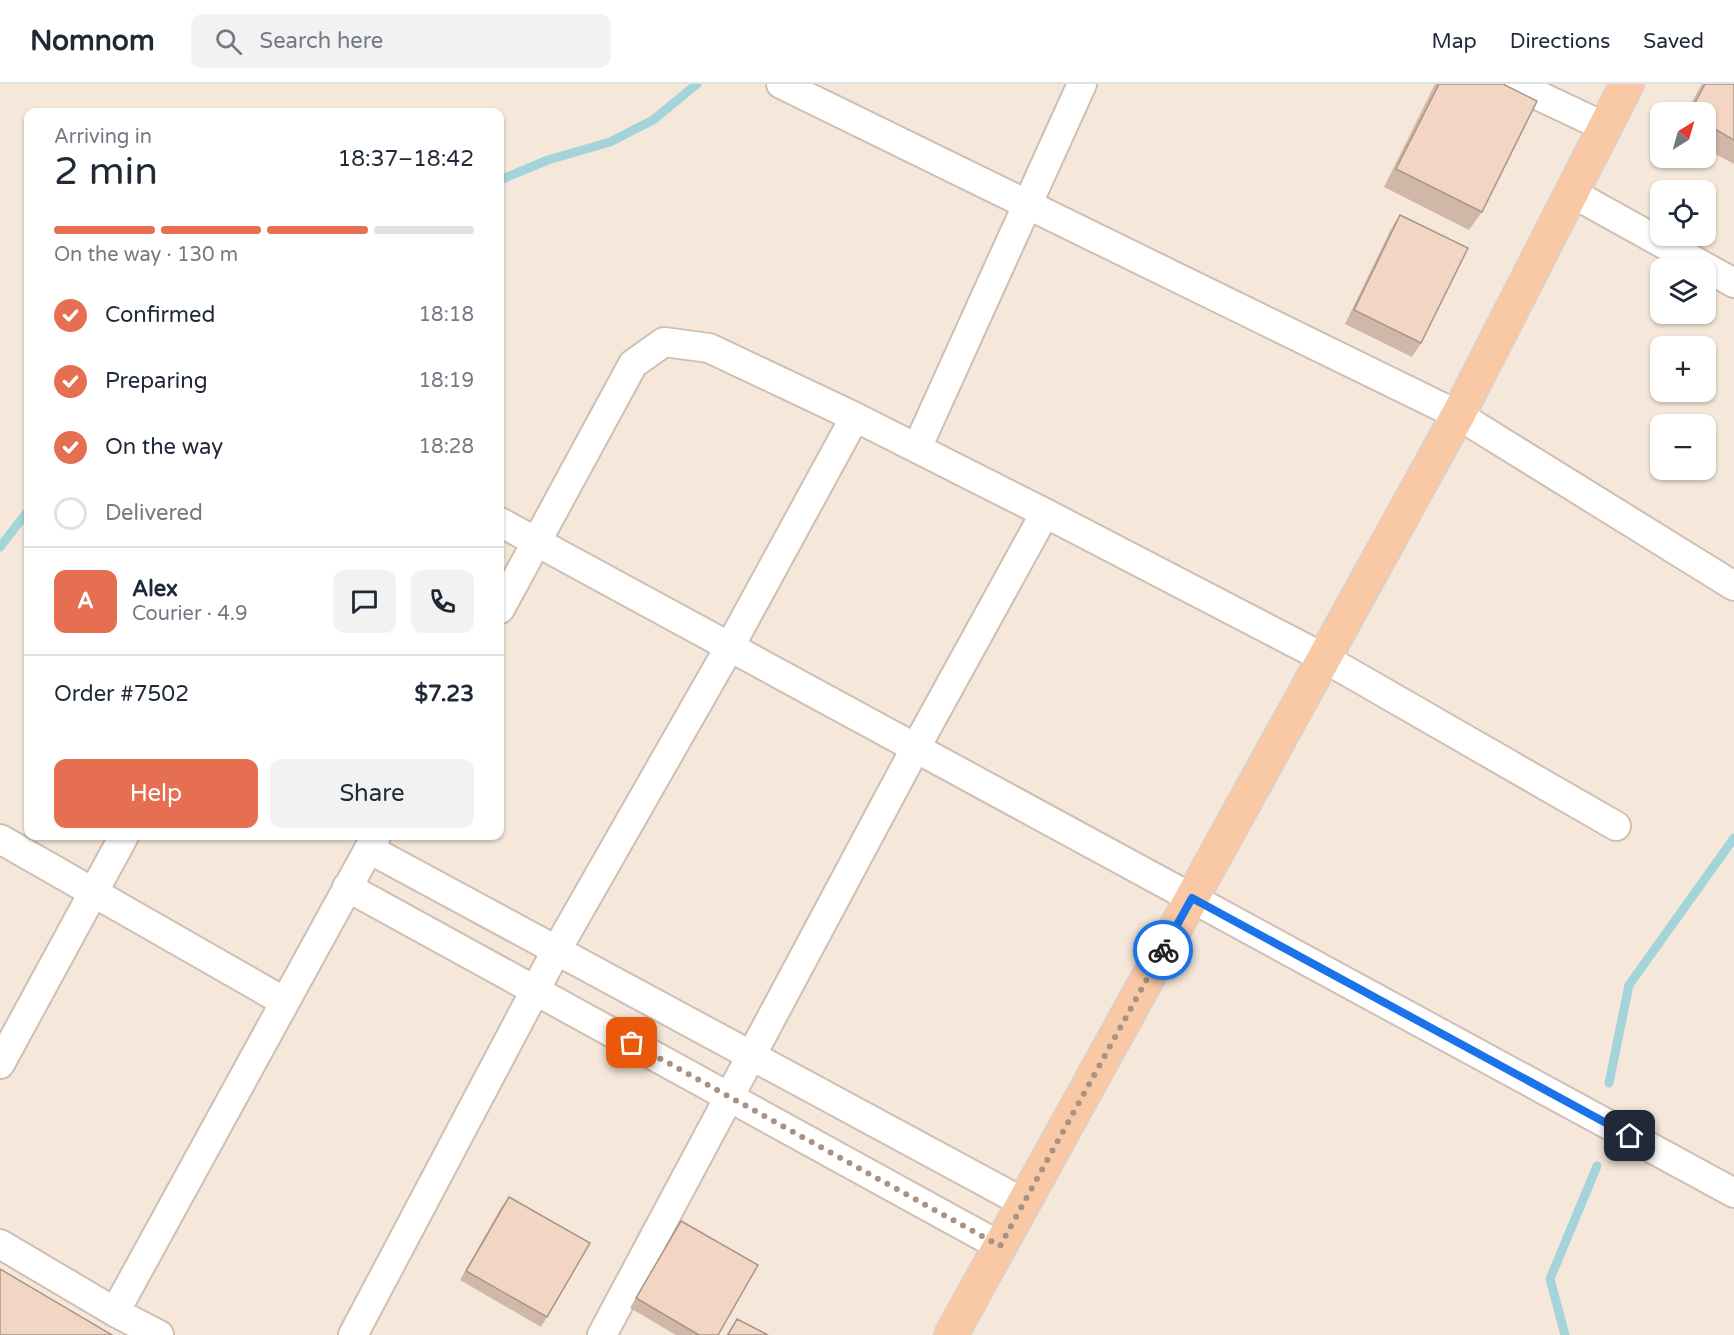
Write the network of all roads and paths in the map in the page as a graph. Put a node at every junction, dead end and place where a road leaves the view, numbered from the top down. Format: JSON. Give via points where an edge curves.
{"nodes":[{"id":1,"x":782,"y":84,"type":"edge"},
{"id":2,"x":1082,"y":84,"type":"edge"},
{"id":3,"x":1514,"y":84,"type":"edge"},
{"id":4,"x":1627,"y":84,"type":"edge"},
{"id":5,"x":1605,"y":128,"type":"junction"},
{"id":6,"x":1572,"y":194,"type":"junction"},
{"id":7,"x":1027,"y":204,"type":"junction"},
{"id":8,"x":1734,"y":283,"type":"edge"},
{"id":9,"x":1458,"y":415,"type":"junction"},
{"id":10,"x":855,"y":417,"type":"junction"},
{"id":11,"x":917,"y":448,"type":"junction"},
{"id":12,"x":1045,"y":513,"type":"junction"},
{"id":13,"x":504,"y":524,"type":"edge"},
{"id":14,"x":536,"y":542,"type":"junction"},
{"id":15,"x":1734,"y":586,"type":"edge"},
{"id":16,"x":504,"y":602,"type":"edge"},
{"id":17,"x":729,"y":648,"type":"junction"},
{"id":18,"x":1324,"y":658,"type":"junction"},
{"id":19,"x":915,"y":749,"type":"junction"},
{"id":20,"x":1616,"y":826,"type":"dead end"},
{"id":21,"x":0,"y":839,"type":"edge"},
{"id":22,"x":122,"y":840,"type":"edge"},
{"id":23,"x":373,"y":842,"type":"edge"},
{"id":24,"x":347,"y":887,"type":"junction"},
{"id":25,"x":93,"y":892,"type":"junction"},
{"id":26,"x":1192,"y":898,"type":"junction"},
{"id":27,"x":556,"y":951,"type":"junction"},
{"id":28,"x":535,"y":990,"type":"junction"},
{"id":29,"x":285,"y":1002,"type":"junction"},
{"id":30,"x":751,"y":1056,"type":"junction"},
{"id":31,"x":0,"y":1064,"type":"edge"},
{"id":32,"x":728,"y":1096,"type":"junction"},
{"id":33,"x":1734,"y":1193,"type":"edge"},
{"id":34,"x":1024,"y":1203,"type":"junction"},
{"id":35,"x":0,"y":1244,"type":"edge"},
{"id":36,"x":1000,"y":1246,"type":"junction"},
{"id":37,"x":115,"y":1312,"type":"junction"},
{"id":38,"x":159,"y":1335,"type":"edge"},
{"id":39,"x":353,"y":1335,"type":"edge"},
{"id":40,"x":602,"y":1335,"type":"edge"},
{"id":41,"x":951,"y":1335,"type":"edge"}],
"edges":[{"from":1,"to":7,"type":"street"},
{"from":2,"to":7,"type":"street"},
{"from":3,"to":5,"type":"street"},
{"from":4,"to":5,"type":"highway"},
{"from":5,"to":6,"type":"highway"},
{"from":6,"to":8,"type":"street"},
{"from":6,"to":9,"type":"highway"},
{"from":7,"to":9,"type":"street"},
{"from":7,"to":11,"type":"street"},
{"from":9,"to":15,"type":"street"},
{"from":9,"to":18,"type":"highway"},
{"from":10,"to":11,"type":"street"},
{"from":10,"to":14,"type":"street","via":[[709,348],[664,342],[633,364]]},
{"from":10,"to":17,"type":"street"},
{"from":11,"to":12,"type":"street"},
{"from":12,"to":18,"type":"street"},
{"from":12,"to":19,"type":"street"},
{"from":13,"to":14,"type":"street"},
{"from":14,"to":16,"type":"street"},
{"from":14,"to":17,"type":"street"},
{"from":17,"to":19,"type":"street"},
{"from":17,"to":27,"type":"street"},
{"from":18,"to":20,"type":"street"},
{"from":18,"to":26,"type":"highway"},
{"from":19,"to":26,"type":"street"},
{"from":19,"to":30,"type":"street"},
{"from":21,"to":25,"type":"street"},
{"from":22,"to":25,"type":"street"},
{"from":23,"to":24,"type":"street"},
{"from":23,"to":27,"type":"street"},
{"from":24,"to":28,"type":"street"},
{"from":24,"to":29,"type":"street"},
{"from":25,"to":29,"type":"street"},
{"from":25,"to":31,"type":"street"},
{"from":26,"to":33,"type":"street"},
{"from":26,"to":34,"type":"highway"},
{"from":27,"to":28,"type":"street"},
{"from":27,"to":30,"type":"street"},
{"from":28,"to":32,"type":"street"},
{"from":28,"to":39,"type":"street"},
{"from":29,"to":37,"type":"street"},
{"from":30,"to":32,"type":"street"},
{"from":30,"to":34,"type":"street"},
{"from":32,"to":36,"type":"street"},
{"from":32,"to":40,"type":"street"},
{"from":34,"to":36,"type":"highway"},
{"from":35,"to":37,"type":"street"},
{"from":36,"to":41,"type":"highway"},
{"from":37,"to":38,"type":"street"}]}
